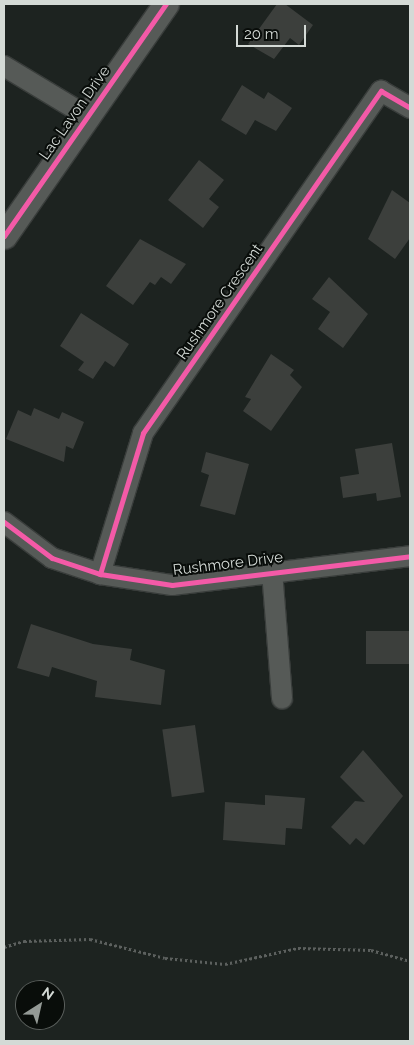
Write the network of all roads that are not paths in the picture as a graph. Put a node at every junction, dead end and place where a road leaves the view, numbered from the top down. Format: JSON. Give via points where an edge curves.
{"nodes":[{"id":1,"x":166,"y":4,"type":"edge"},
{"id":2,"x":4,"y":66,"type":"edge"},
{"id":3,"x":410,"y":108,"type":"edge"},
{"id":4,"x":92,"y":110,"type":"junction"},
{"id":5,"x":4,"y":236,"type":"edge"},
{"id":6,"x":4,"y":522,"type":"edge"},
{"id":7,"x":410,"y":556,"type":"edge"},
{"id":8,"x":272,"y":571,"type":"junction"},
{"id":9,"x":100,"y":574,"type":"junction"},
{"id":10,"x":282,"y":699,"type":"dead end"}],
"edges":[{"from":1,"to":4,"type":"street","name":"Lac Lavon Drive"},
{"from":2,"to":4,"type":"street","via":[[82,113]]},
{"from":3,"to":9,"type":"street","name":"Rushmore Crescent","via":[[381,91],[143,432]]},
{"from":4,"to":5,"type":"street","name":"Lac Lavon Drive"},
{"from":6,"to":9,"type":"street","name":"Rushmore Drive","via":[[52,558]]},
{"from":7,"to":8,"type":"street","name":"Rushmore Drive"},
{"from":8,"to":9,"type":"street","name":"Rushmore Drive","via":[[172,585]]},
{"from":8,"to":10,"type":"street"}]}
